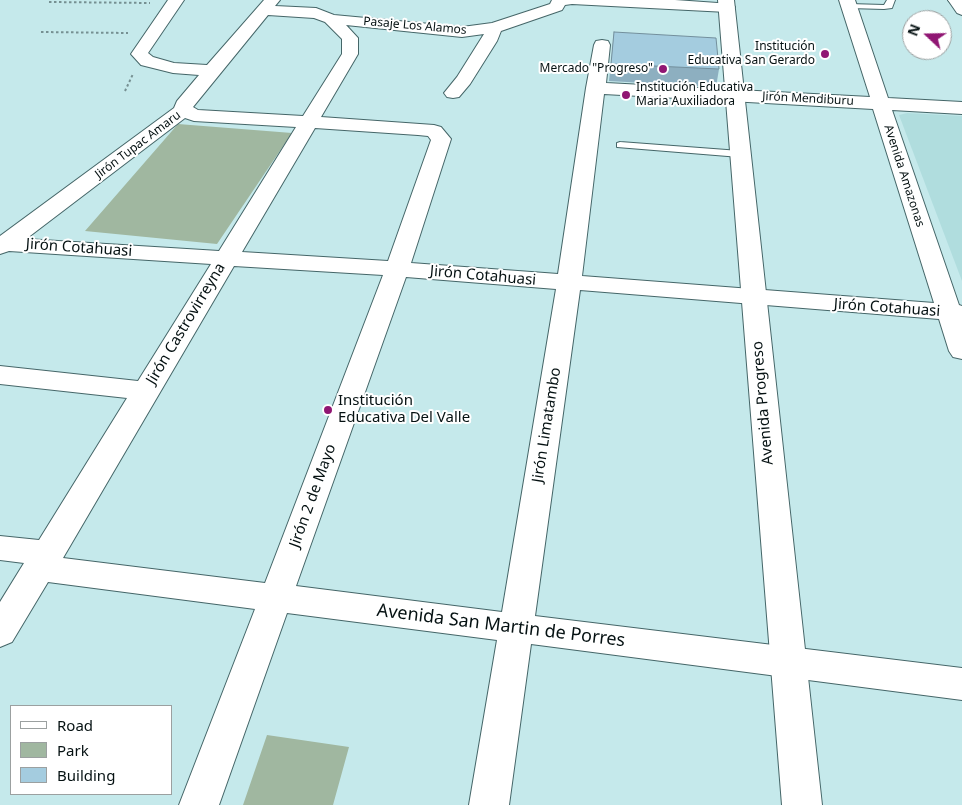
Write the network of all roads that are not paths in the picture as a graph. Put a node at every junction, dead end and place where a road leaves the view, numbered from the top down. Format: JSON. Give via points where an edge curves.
{"nodes":[{"id":1,"x":576,"y":0,"type":"edge"},
{"id":2,"x":891,"y":0,"type":"edge"},
{"id":3,"x":956,"y":0,"type":"edge"},
{"id":4,"x":962,"y":0,"type":"edge"},
{"id":5,"x":564,"y":1,"type":"edge"},
{"id":6,"x":175,"y":2,"type":"edge"},
{"id":7,"x":848,"y":3,"type":"edge"},
{"id":8,"x":727,"y":4,"type":"edge"},
{"id":9,"x":268,"y":5,"type":"edge"},
{"id":10,"x":962,"y":10,"type":"edge"},
{"id":11,"x":331,"y":19,"type":"junction"},
{"id":12,"x":494,"y":28,"type":"junction"},
{"id":13,"x":602,"y":45,"type":"dead end"},
{"id":14,"x":212,"y":71,"type":"junction"},
{"id":15,"x":595,"y":88,"type":"junction"},
{"id":16,"x":452,"y":93,"type":"dead end"},
{"id":17,"x":737,"y":95,"type":"junction"},
{"id":18,"x":881,"y":104,"type":"junction"},
{"id":19,"x":962,"y":108,"type":"edge"},
{"id":20,"x":184,"y":110,"type":"junction"},
{"id":21,"x":309,"y":122,"type":"junction"},
{"id":22,"x":620,"y":145,"type":"dead end"},
{"id":23,"x":740,"y":154,"type":"junction"},
{"id":24,"x":2,"y":245,"type":"edge"},
{"id":25,"x":226,"y":258,"type":"junction"},
{"id":26,"x":397,"y":269,"type":"junction"},
{"id":27,"x":569,"y":283,"type":"junction"},
{"id":28,"x":753,"y":298,"type":"junction"},
{"id":29,"x":955,"y":313,"type":"edge"},
{"id":30,"x":962,"y":351,"type":"edge"},
{"id":31,"x":0,"y":375,"type":"edge"},
{"id":32,"x":144,"y":391,"type":"junction"},
{"id":33,"x":0,"y":548,"type":"edge"},
{"id":34,"x":45,"y":561,"type":"junction"},
{"id":35,"x":276,"y":598,"type":"junction"},
{"id":36,"x":516,"y":628,"type":"junction"},
{"id":37,"x":0,"y":632,"type":"edge"},
{"id":38,"x":788,"y":663,"type":"junction"},
{"id":39,"x":962,"y":684,"type":"edge"},
{"id":40,"x":199,"y":805,"type":"edge"},
{"id":41,"x":489,"y":805,"type":"edge"},
{"id":42,"x":802,"y":805,"type":"edge"}],
"edges":[{"from":1,"to":8,"type":"street"},
{"from":2,"to":7,"type":"lane","via":[[889,6],[884,7]]},
{"from":3,"to":4,"type":"street"},
{"from":3,"to":10,"type":"street"},
{"from":5,"to":12,"type":"street","name":"Pasaje Los Alamos","via":[[557,7]]},
{"from":6,"to":14,"type":"street","via":[[139,54],[147,61],[173,68]]},
{"from":7,"to":18,"type":"street","name":"Avenida Amazonas"},
{"from":8,"to":17,"type":"street","name":"Avenida Progreso"},
{"from":9,"to":11,"type":"street","name":"Pasaje Los Alamos","via":[[316,13]]},
{"from":9,"to":14,"type":"street","name":"Jirón Tupac Amaru"},
{"from":11,"to":12,"type":"street","name":"Pasaje Los Alamos","via":[[462,32]]},
{"from":11,"to":21,"type":"street","name":"Jirón Castrovirreyna","via":[[350,38],[350,54]]},
{"from":12,"to":16,"type":"street","via":[[464,80]]},
{"from":13,"to":15,"type":"street","name":"Jirón Limatambo"},
{"from":14,"to":20,"type":"street","name":"Jirón Tupac Amaru","via":[[183,105]]},
{"from":15,"to":17,"type":"street","name":"Jirón Mendiburu"},
{"from":15,"to":27,"type":"street","name":"Jirón Limatambo"},
{"from":17,"to":18,"type":"street","name":"Jirón Mendiburu"},
{"from":17,"to":23,"type":"street","name":"Avenida Progreso"},
{"from":18,"to":19,"type":"street","name":"Jirón Mendiburu"},
{"from":18,"to":29,"type":"street","name":"Avenida Amazonas"},
{"from":20,"to":21,"type":"street","via":[[194,115]]},
{"from":20,"to":24,"type":"street","name":"Jirón Tupac Amaru"},
{"from":21,"to":25,"type":"street","name":"Jirón Castrovirreyna"},
{"from":21,"to":26,"type":"street","name":"Jirón 2 de Mayo","via":[[434,132],[441,139]]},
{"from":22,"to":23,"type":"lane"},
{"from":23,"to":28,"type":"street","name":"Avenida Progreso"},
{"from":24,"to":25,"type":"street","name":"Jirón Cotahuasi"},
{"from":25,"to":26,"type":"street","name":"Jirón Cotahuasi"},
{"from":25,"to":32,"type":"street","name":"Jirón Castrovirreyna"},
{"from":26,"to":27,"type":"street","name":"Jirón Cotahuasi"},
{"from":26,"to":35,"type":"street","name":"Jirón 2 de Mayo"},
{"from":27,"to":28,"type":"street","name":"Jirón Cotahuasi"},
{"from":27,"to":36,"type":"street","name":"Jirón Limatambo"},
{"from":28,"to":29,"type":"street","name":"Jirón Cotahuasi"},
{"from":28,"to":38,"type":"street","name":"Avenida Progreso"},
{"from":29,"to":30,"type":"street","name":"Avenida Amazonas"},
{"from":31,"to":32,"type":"street"},
{"from":32,"to":34,"type":"street","name":"Jirón Castrovirreyna"},
{"from":33,"to":34,"type":"street","name":"Avenida San Martin de Porres"},
{"from":34,"to":35,"type":"street","name":"Avenida San Martin de Porres"},
{"from":34,"to":37,"type":"street","name":"Jirón Castrovirreyna"},
{"from":35,"to":36,"type":"street","name":"Avenida San Martin de Porres"},
{"from":35,"to":40,"type":"street","name":"Jirón 2 de Mayo"},
{"from":36,"to":38,"type":"street","name":"Avenida San Martin de Porres"},
{"from":36,"to":41,"type":"street","name":"Jirón Limatambo"},
{"from":38,"to":39,"type":"street","name":"Avenida San Martin de Porres"},
{"from":38,"to":42,"type":"street","name":"Avenida Progreso"}]}
